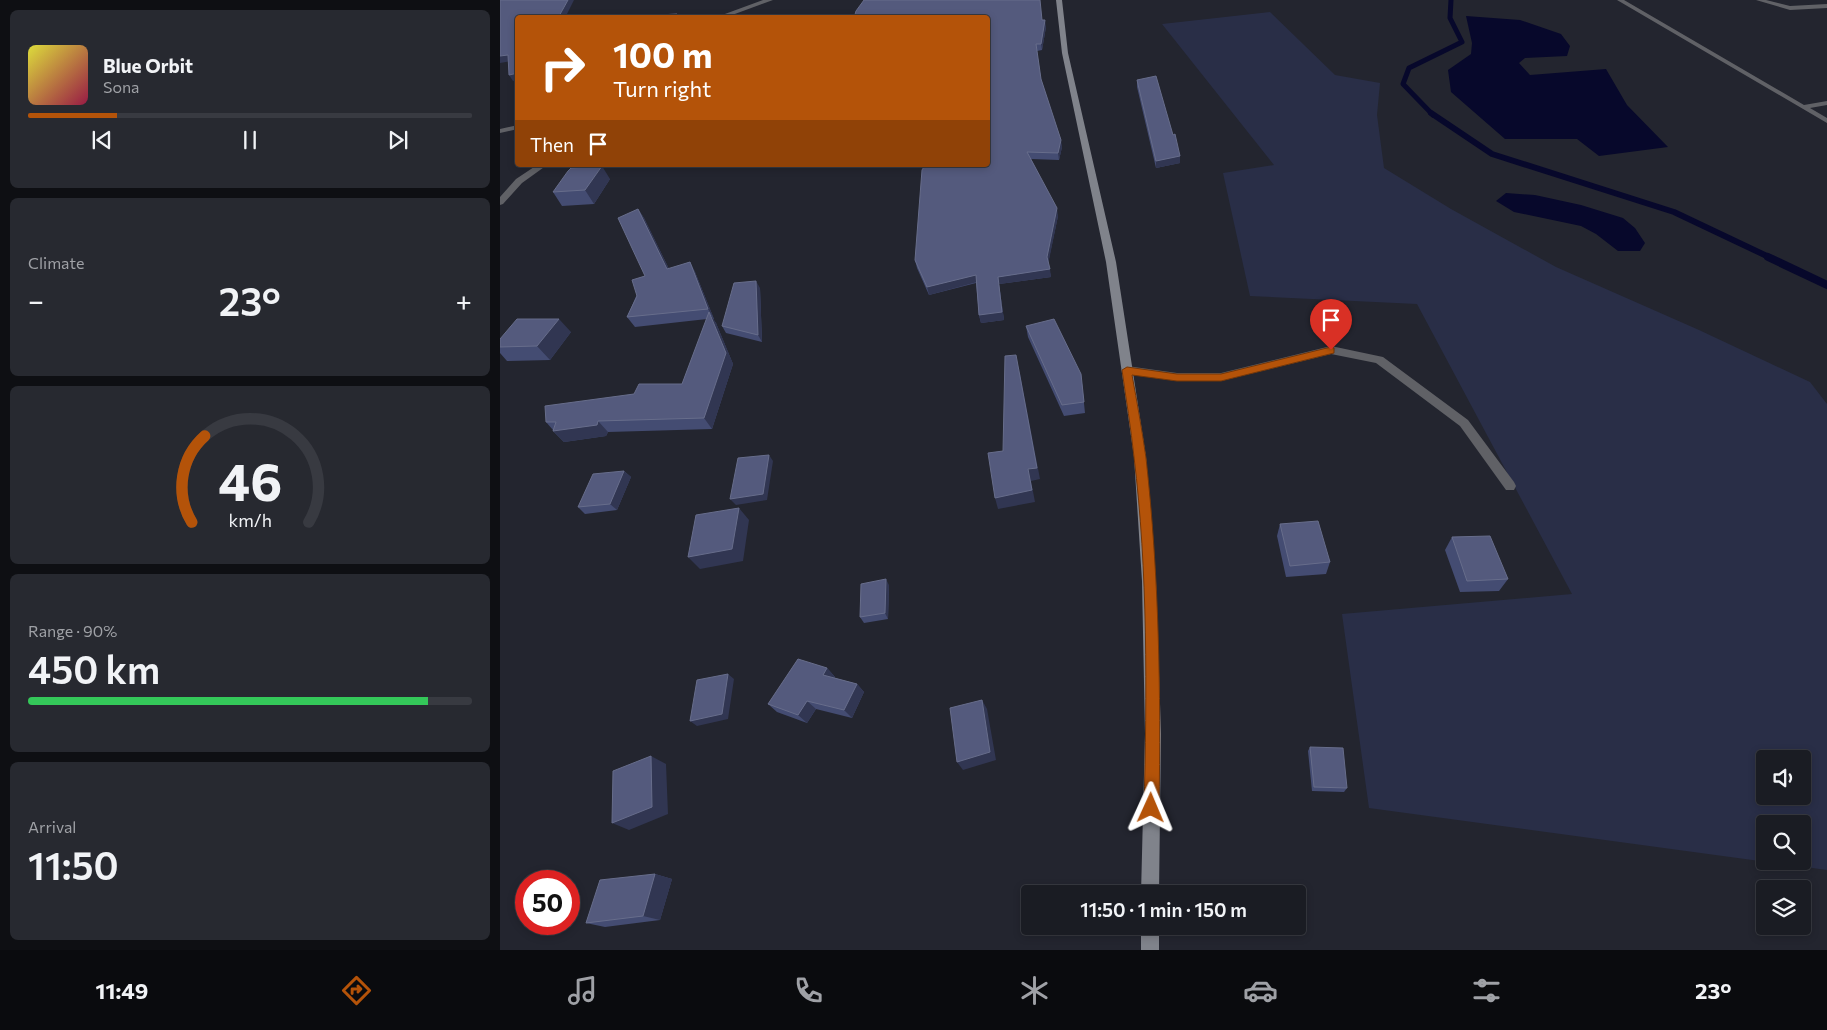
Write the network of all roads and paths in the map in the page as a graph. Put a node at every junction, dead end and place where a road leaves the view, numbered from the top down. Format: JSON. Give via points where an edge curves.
{"nodes":[{"id":1,"x":770,"y":0,"type":"edge"},
{"id":2,"x":1059,"y":0,"type":"edge"},
{"id":3,"x":1620,"y":0,"type":"edge"},
{"id":4,"x":1759,"y":0,"type":"edge"},
{"id":5,"x":1827,"y":6,"type":"edge"},
{"id":6,"x":724,"y":15,"type":"edge"},
{"id":7,"x":1827,"y":103,"type":"edge"},
{"id":8,"x":1804,"y":108,"type":"junction"},
{"id":9,"x":1827,"y":121,"type":"edge"},
{"id":10,"x":515,"y":128,"type":"edge"},
{"id":11,"x":500,"y":131,"type":"edge"},
{"id":12,"x":540,"y":167,"type":"edge"},
{"id":13,"x":500,"y":202,"type":"edge"},
{"id":14,"x":1127,"y":370,"type":"junction"},
{"id":15,"x":1510,"y":486,"type":"dead end"},
{"id":16,"x":1150,"y":885,"type":"edge"},
{"id":17,"x":1150,"y":935,"type":"edge"},
{"id":18,"x":1150,"y":950,"type":"edge"}],
"edges":[{"from":1,"to":6,"type":"street"},
{"from":2,"to":14,"type":"main road","via":[[1065,53],[1111,262]]},
{"from":3,"to":8,"type":"street"},
{"from":4,"to":5,"type":"street","via":[[1790,8]]},
{"from":7,"to":8,"type":"street"},
{"from":8,"to":9,"type":"street"},
{"from":10,"to":11,"type":"street"},
{"from":12,"to":13,"type":"street","via":[[519,181]]},
{"from":14,"to":15,"type":"street","via":[[1177,378],[1221,378],[1331,350],[1379,360],[1464,423]]},
{"from":14,"to":16,"type":"main road","via":[[1140,457],[1149,580],[1153,734]]},
{"from":17,"to":18,"type":"main road"}]}
